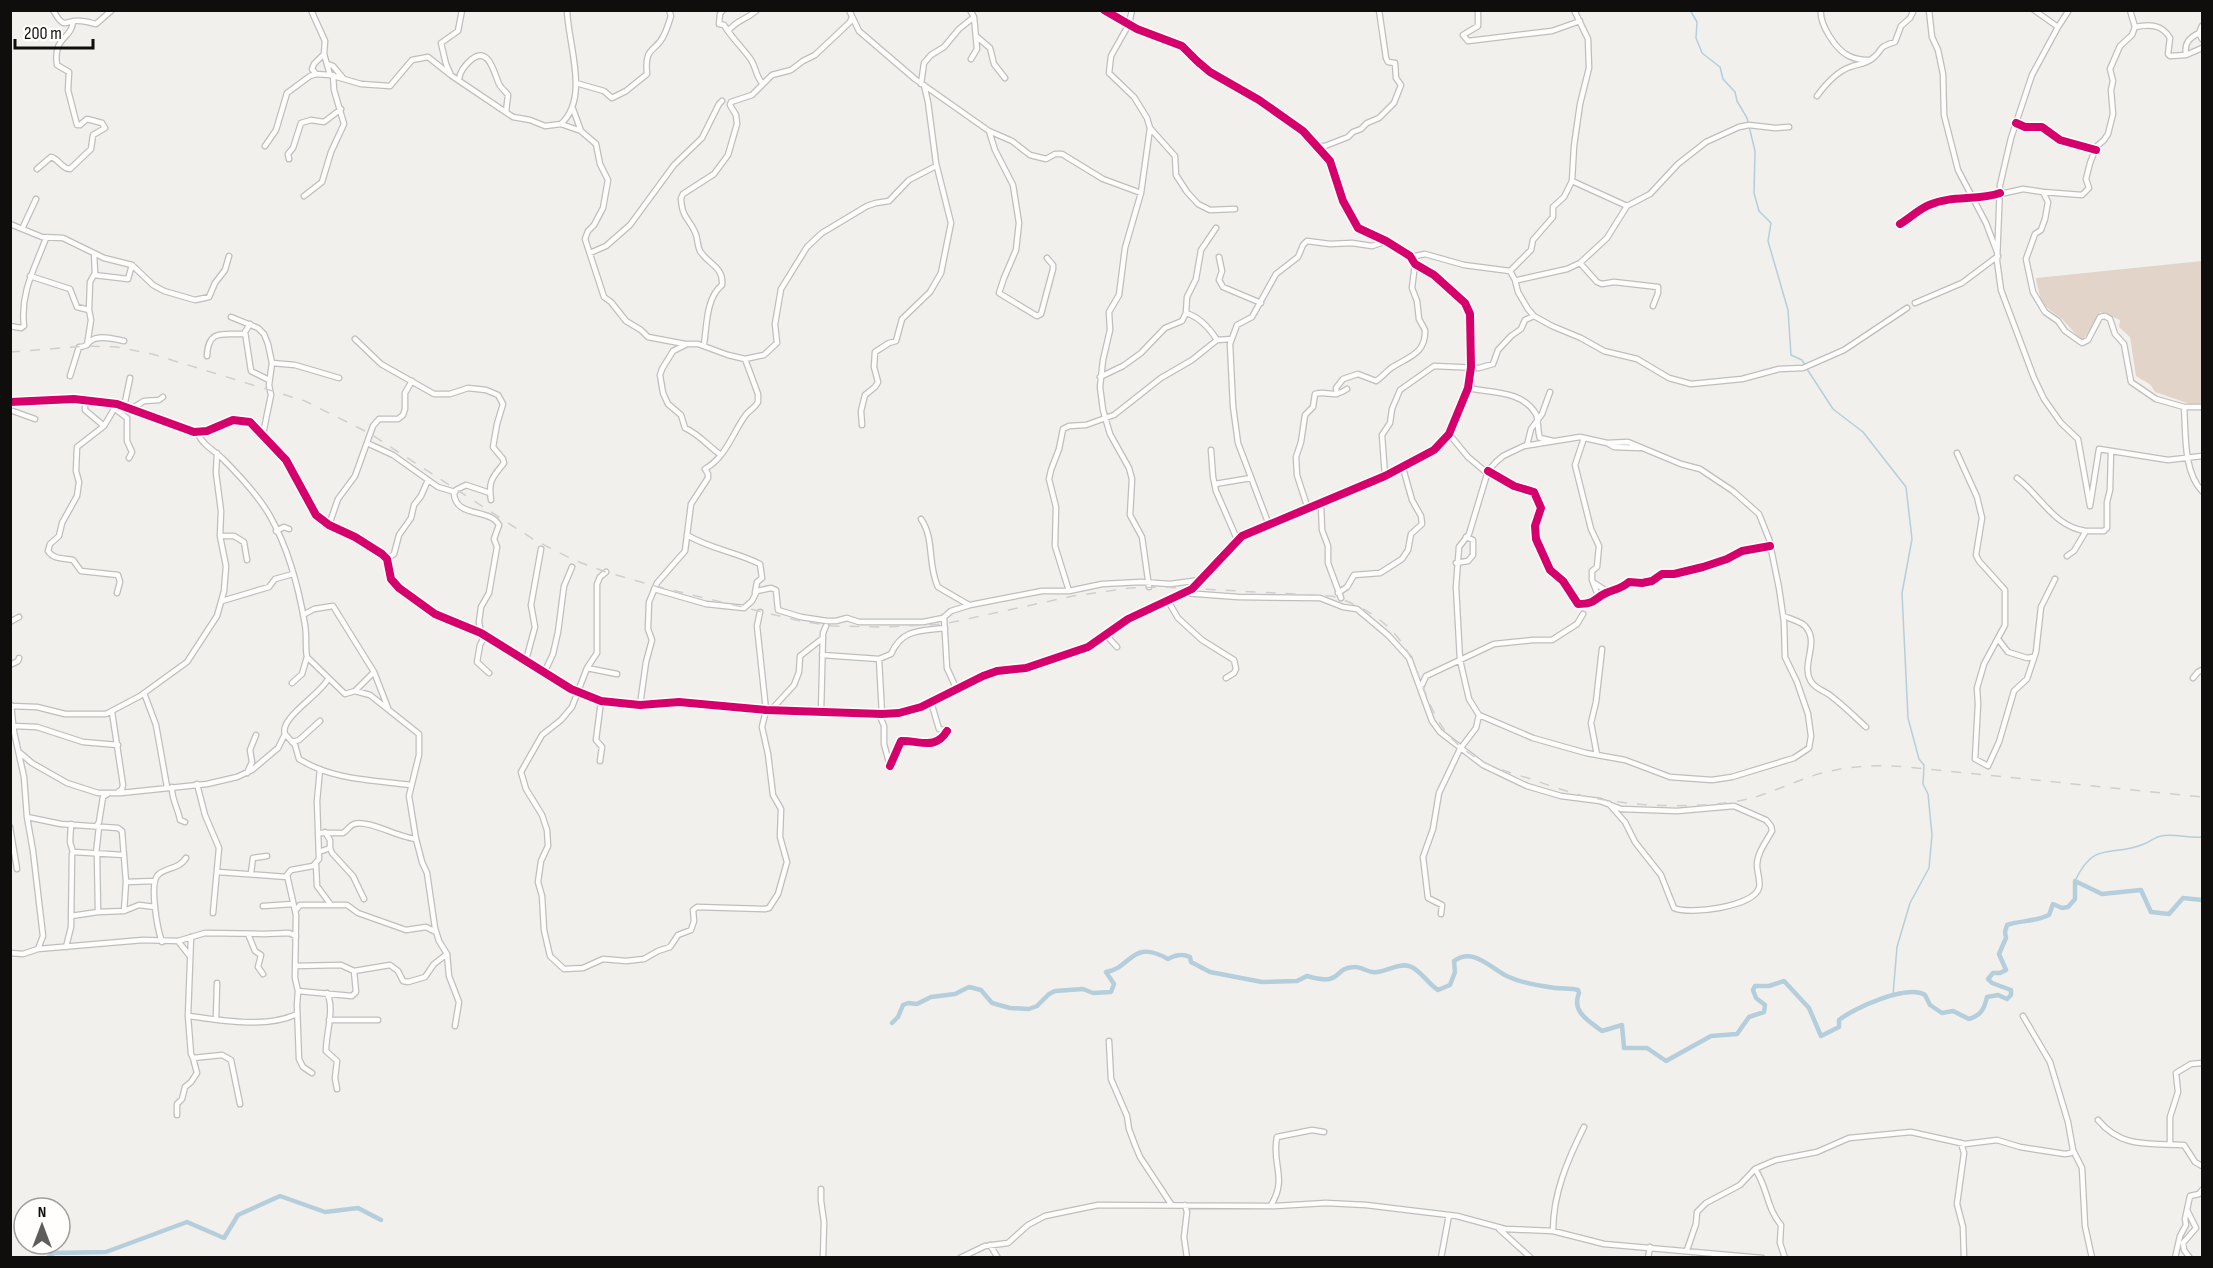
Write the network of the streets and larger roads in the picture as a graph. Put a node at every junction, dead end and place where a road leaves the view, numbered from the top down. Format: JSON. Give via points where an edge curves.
{"nodes":[{"id":1,"x":53,"y":10,"type":"edge"},
{"id":2,"x":112,"y":10,"type":"edge"},
{"id":3,"x":311,"y":10,"type":"edge"},
{"id":4,"x":462,"y":10,"type":"edge"},
{"id":5,"x":567,"y":10,"type":"edge"},
{"id":6,"x":669,"y":10,"type":"edge"},
{"id":7,"x":723,"y":10,"type":"edge"},
{"id":8,"x":757,"y":10,"type":"edge"},
{"id":9,"x":849,"y":10,"type":"edge"},
{"id":10,"x":970,"y":10,"type":"edge"},
{"id":11,"x":1104,"y":10,"type":"edge"},
{"id":12,"x":1132,"y":10,"type":"edge"},
{"id":13,"x":1379,"y":10,"type":"edge"},
{"id":14,"x":1478,"y":10,"type":"edge"},
{"id":15,"x":1574,"y":10,"type":"edge"},
{"id":16,"x":1821,"y":10,"type":"edge"},
{"id":17,"x":1914,"y":10,"type":"edge"},
{"id":18,"x":1929,"y":10,"type":"edge"},
{"id":19,"x":2034,"y":10,"type":"edge"},
{"id":20,"x":2069,"y":10,"type":"edge"},
{"id":21,"x":2130,"y":10,"type":"edge"},
{"id":22,"x":852,"y":17,"type":"junction"},
{"id":23,"x":974,"y":17,"type":"junction"},
{"id":24,"x":1580,"y":21,"type":"junction"},
{"id":25,"x":73,"y":22,"type":"junction"},
{"id":26,"x":1129,"y":24,"type":"junction"},
{"id":27,"x":2202,"y":26,"type":"edge"},
{"id":28,"x":2058,"y":27,"type":"junction"},
{"id":29,"x":2135,"y":27,"type":"junction"},
{"id":30,"x":728,"y":31,"type":"junction"},
{"id":31,"x":2199,"y":33,"type":"junction"},
{"id":32,"x":976,"y":36,"type":"junction"},
{"id":33,"x":2202,"y":39,"type":"edge"},
{"id":34,"x":2202,"y":48,"type":"edge"},
{"id":35,"x":324,"y":54,"type":"junction"},
{"id":36,"x":2186,"y":55,"type":"junction"},
{"id":37,"x":971,"y":59,"type":"dead end"},
{"id":38,"x":1871,"y":60,"type":"junction"},
{"id":39,"x":328,"y":64,"type":"junction"},
{"id":40,"x":315,"y":74,"type":"junction"},
{"id":41,"x":332,"y":75,"type":"junction"},
{"id":42,"x":452,"y":76,"type":"junction"},
{"id":43,"x":343,"y":78,"type":"junction"},
{"id":44,"x":1005,"y":78,"type":"dead end"},
{"id":45,"x":459,"y":79,"type":"junction"},
{"id":46,"x":576,"y":83,"type":"junction"},
{"id":47,"x":762,"y":83,"type":"junction"},
{"id":48,"x":923,"y":84,"type":"junction"},
{"id":49,"x":1817,"y":96,"type":"dead end"},
{"id":50,"x":722,"y":101,"type":"dead end"},
{"id":51,"x":341,"y":109,"type":"junction"},
{"id":52,"x":573,"y":109,"type":"junction"},
{"id":53,"x":506,"y":112,"type":"junction"},
{"id":54,"x":2016,"y":123,"type":"junction"},
{"id":55,"x":561,"y":124,"type":"junction"},
{"id":56,"x":1789,"y":127,"type":"dead end"},
{"id":57,"x":1150,"y":128,"type":"junction"},
{"id":58,"x":581,"y":131,"type":"junction"},
{"id":59,"x":989,"y":131,"type":"junction"},
{"id":60,"x":265,"y":146,"type":"dead end"},
{"id":61,"x":1317,"y":146,"type":"junction"},
{"id":62,"x":2096,"y":150,"type":"junction"},
{"id":63,"x":289,"y":159,"type":"dead end"},
{"id":64,"x":936,"y":166,"type":"junction"},
{"id":65,"x":37,"y":170,"type":"dead end"},
{"id":66,"x":1572,"y":181,"type":"junction"},
{"id":67,"x":2043,"y":192,"type":"junction"},
{"id":68,"x":1141,"y":193,"type":"junction"},
{"id":69,"x":2000,"y":193,"type":"junction"},
{"id":70,"x":304,"y":196,"type":"dead end"},
{"id":71,"x":1973,"y":197,"type":"junction"},
{"id":72,"x":36,"y":199,"type":"dead end"},
{"id":73,"x":1627,"y":206,"type":"junction"},
{"id":74,"x":1234,"y":209,"type":"dead end"},
{"id":75,"x":10,"y":224,"type":"edge"},
{"id":76,"x":1900,"y":224,"type":"dead end"},
{"id":77,"x":1216,"y":228,"type":"dead end"},
{"id":78,"x":22,"y":229,"type":"junction"},
{"id":79,"x":45,"y":238,"type":"junction"},
{"id":80,"x":1386,"y":241,"type":"junction"},
{"id":81,"x":94,"y":253,"type":"junction"},
{"id":82,"x":590,"y":253,"type":"junction"},
{"id":83,"x":1998,"y":255,"type":"junction"},
{"id":84,"x":229,"y":256,"type":"dead end"},
{"id":85,"x":1220,"y":257,"type":"dead end"},
{"id":86,"x":1411,"y":257,"type":"junction"},
{"id":87,"x":1047,"y":258,"type":"dead end"},
{"id":88,"x":1580,"y":263,"type":"junction"},
{"id":89,"x":1415,"y":264,"type":"junction"},
{"id":90,"x":132,"y":265,"type":"junction"},
{"id":91,"x":1510,"y":271,"type":"junction"},
{"id":92,"x":94,"y":275,"type":"junction"},
{"id":93,"x":30,"y":276,"type":"junction"},
{"id":94,"x":1515,"y":280,"type":"junction"},
{"id":95,"x":1260,"y":303,"type":"junction"},
{"id":96,"x":1915,"y":303,"type":"dead end"},
{"id":97,"x":1653,"y":306,"type":"dead end"},
{"id":98,"x":1907,"y":308,"type":"dead end"},
{"id":99,"x":89,"y":310,"type":"junction"},
{"id":100,"x":1186,"y":313,"type":"junction"},
{"id":101,"x":1534,"y":316,"type":"junction"},
{"id":102,"x":231,"y":317,"type":"dead end"},
{"id":103,"x":250,"y":324,"type":"junction"},
{"id":104,"x":10,"y":326,"type":"edge"},
{"id":105,"x":245,"y":334,"type":"junction"},
{"id":106,"x":355,"y":339,"type":"dead end"},
{"id":107,"x":1231,"y":339,"type":"junction"},
{"id":108,"x":1218,"y":340,"type":"junction"},
{"id":109,"x":124,"y":341,"type":"dead end"},
{"id":110,"x":687,"y":344,"type":"junction"},
{"id":111,"x":704,"y":344,"type":"junction"},
{"id":112,"x":87,"y":345,"type":"junction"},
{"id":113,"x":207,"y":356,"type":"dead end"},
{"id":114,"x":745,"y":359,"type":"junction"},
{"id":115,"x":272,"y":363,"type":"junction"},
{"id":116,"x":1472,"y":367,"type":"junction"},
{"id":117,"x":70,"y":376,"type":"dead end"},
{"id":118,"x":1100,"y":377,"type":"junction"},
{"id":119,"x":130,"y":378,"type":"dead end"},
{"id":120,"x":339,"y":378,"type":"dead end"},
{"id":121,"x":269,"y":380,"type":"junction"},
{"id":122,"x":412,"y":381,"type":"junction"},
{"id":123,"x":1468,"y":388,"type":"junction"},
{"id":124,"x":1347,"y":389,"type":"dead end"},
{"id":125,"x":1550,"y":392,"type":"dead end"},
{"id":126,"x":1337,"y":394,"type":"junction"},
{"id":127,"x":163,"y":397,"type":"dead end"},
{"id":128,"x":85,"y":401,"type":"junction"},
{"id":129,"x":10,"y":402,"type":"edge"},
{"id":130,"x":116,"y":407,"type":"junction"},
{"id":131,"x":124,"y":407,"type":"junction"},
{"id":132,"x":2184,"y":407,"type":"junction"},
{"id":133,"x":2202,"y":407,"type":"edge"},
{"id":134,"x":131,"y":409,"type":"junction"},
{"id":135,"x":10,"y":410,"type":"edge"},
{"id":136,"x":1106,"y":418,"type":"junction"},
{"id":137,"x":1537,"y":418,"type":"junction"},
{"id":138,"x":34,"y":419,"type":"dead end"},
{"id":139,"x":862,"y":425,"type":"dead end"},
{"id":140,"x":104,"y":426,"type":"junction"},
{"id":141,"x":198,"y":433,"type":"junction"},
{"id":142,"x":263,"y":434,"type":"junction"},
{"id":143,"x":1449,"y":434,"type":"junction"},
{"id":144,"x":1584,"y":438,"type":"junction"},
{"id":145,"x":1552,"y":441,"type":"junction"},
{"id":146,"x":368,"y":444,"type":"junction"},
{"id":147,"x":1527,"y":445,"type":"junction"},
{"id":148,"x":1211,"y":450,"type":"dead end"},
{"id":149,"x":2112,"y":451,"type":"junction"},
{"id":150,"x":217,"y":453,"type":"junction"},
{"id":151,"x":1957,"y":453,"type":"dead end"},
{"id":152,"x":721,"y":455,"type":"junction"},
{"id":153,"x":2202,"y":456,"type":"edge"},
{"id":154,"x":129,"y":458,"type":"dead end"},
{"id":155,"x":2189,"y":458,"type":"junction"},
{"id":156,"x":1402,"y":468,"type":"junction"},
{"id":157,"x":1487,"y":472,"type":"junction"},
{"id":158,"x":1385,"y":476,"type":"junction"},
{"id":159,"x":1251,"y":478,"type":"junction"},
{"id":160,"x":2017,"y":478,"type":"dead end"},
{"id":161,"x":428,"y":480,"type":"junction"},
{"id":162,"x":1215,"y":484,"type":"junction"},
{"id":163,"x":2202,"y":491,"type":"edge"},
{"id":164,"x":454,"y":492,"type":"junction"},
{"id":165,"x":490,"y":493,"type":"junction"},
{"id":166,"x":491,"y":500,"type":"dead end"},
{"id":167,"x":1321,"y":504,"type":"junction"},
{"id":168,"x":1308,"y":509,"type":"junction"},
{"id":169,"x":921,"y":519,"type":"dead end"},
{"id":170,"x":330,"y":525,"type":"junction"},
{"id":171,"x":1269,"y":525,"type":"junction"},
{"id":172,"x":289,"y":529,"type":"dead end"},
{"id":173,"x":276,"y":531,"type":"junction"},
{"id":174,"x":2086,"y":531,"type":"junction"},
{"id":175,"x":687,"y":535,"type":"junction"},
{"id":176,"x":220,"y":536,"type":"junction"},
{"id":177,"x":1466,"y":537,"type":"junction"},
{"id":178,"x":1238,"y":539,"type":"junction"},
{"id":179,"x":1770,"y":546,"type":"junction"},
{"id":180,"x":541,"y":549,"type":"dead end"},
{"id":181,"x":2067,"y":556,"type":"dead end"},
{"id":182,"x":387,"y":559,"type":"junction"},
{"id":183,"x":247,"y":560,"type":"dead end"},
{"id":184,"x":1456,"y":563,"type":"junction"},
{"id":185,"x":572,"y":567,"type":"dead end"},
{"id":186,"x":606,"y":572,"type":"dead end"},
{"id":187,"x":293,"y":574,"type":"junction"},
{"id":188,"x":2055,"y":579,"type":"dead end"},
{"id":189,"x":1200,"y":580,"type":"junction"},
{"id":190,"x":1594,"y":583,"type":"junction"},
{"id":191,"x":1149,"y":585,"type":"junction"},
{"id":192,"x":654,"y":589,"type":"junction"},
{"id":193,"x":1069,"y":591,"type":"junction"},
{"id":194,"x":1608,"y":592,"type":"junction"},
{"id":195,"x":117,"y":593,"type":"dead end"},
{"id":196,"x":755,"y":593,"type":"junction"},
{"id":197,"x":1184,"y":593,"type":"junction"},
{"id":198,"x":1599,"y":598,"type":"junction"},
{"id":199,"x":222,"y":601,"type":"junction"},
{"id":200,"x":1168,"y":601,"type":"junction"},
{"id":201,"x":970,"y":605,"type":"junction"},
{"id":202,"x":760,"y":612,"type":"dead end"},
{"id":203,"x":1583,"y":614,"type":"dead end"},
{"id":204,"x":303,"y":615,"type":"junction"},
{"id":205,"x":1784,"y":616,"type":"junction"},
{"id":206,"x":19,"y":617,"type":"dead end"},
{"id":207,"x":944,"y":617,"type":"junction"},
{"id":208,"x":10,"y":622,"type":"edge"},
{"id":209,"x":826,"y":626,"type":"dead end"},
{"id":210,"x":945,"y":628,"type":"junction"},
{"id":211,"x":483,"y":634,"type":"junction"},
{"id":212,"x":1107,"y":635,"type":"junction"},
{"id":213,"x":823,"y":638,"type":"junction"},
{"id":214,"x":1998,"y":639,"type":"junction"},
{"id":215,"x":1117,"y":647,"type":"dead end"},
{"id":216,"x":1602,"y":649,"type":"dead end"},
{"id":217,"x":822,"y":655,"type":"junction"},
{"id":218,"x":2035,"y":655,"type":"junction"},
{"id":219,"x":307,"y":657,"type":"junction"},
{"id":220,"x":19,"y":658,"type":"dead end"},
{"id":221,"x":526,"y":660,"type":"junction"},
{"id":222,"x":879,"y":660,"type":"junction"},
{"id":223,"x":1460,"y":660,"type":"junction"},
{"id":224,"x":10,"y":665,"type":"edge"},
{"id":225,"x":587,"y":668,"type":"junction"},
{"id":226,"x":2202,"y":670,"type":"edge"},
{"id":227,"x":374,"y":672,"type":"junction"},
{"id":228,"x":545,"y":672,"type":"junction"},
{"id":229,"x":489,"y":673,"type":"dead end"},
{"id":230,"x":617,"y":674,"type":"dead end"},
{"id":231,"x":1226,"y":678,"type":"dead end"},
{"id":232,"x":2193,"y":678,"type":"dead end"},
{"id":233,"x":328,"y":679,"type":"junction"},
{"id":234,"x":292,"y":683,"type":"dead end"},
{"id":235,"x":1421,"y":687,"type":"junction"},
{"id":236,"x":957,"y":690,"type":"junction"},
{"id":237,"x":355,"y":691,"type":"junction"},
{"id":238,"x":579,"y":692,"type":"junction"},
{"id":239,"x":144,"y":693,"type":"junction"},
{"id":240,"x":601,"y":701,"type":"junction"},
{"id":241,"x":931,"y":702,"type":"junction"},
{"id":242,"x":11,"y":705,"type":"edge"},
{"id":243,"x":640,"y":705,"type":"junction"},
{"id":244,"x":388,"y":708,"type":"junction"},
{"id":245,"x":768,"y":710,"type":"junction"},
{"id":246,"x":112,"y":712,"type":"junction"},
{"id":247,"x":821,"y":712,"type":"junction"},
{"id":248,"x":880,"y":714,"type":"junction"},
{"id":249,"x":1479,"y":715,"type":"junction"},
{"id":250,"x":320,"y":721,"type":"dead end"},
{"id":251,"x":14,"y":726,"type":"junction"},
{"id":252,"x":1866,"y":727,"type":"dead end"},
{"id":253,"x":285,"y":734,"type":"junction"},
{"id":254,"x":256,"y":735,"type":"dead end"},
{"id":255,"x":292,"y":742,"type":"junction"},
{"id":256,"x":118,"y":745,"type":"junction"},
{"id":257,"x":1460,"y":749,"type":"junction"},
{"id":258,"x":19,"y":752,"type":"junction"},
{"id":259,"x":1597,"y":755,"type":"junction"},
{"id":260,"x":600,"y":761,"type":"dead end"},
{"id":261,"x":252,"y":762,"type":"junction"},
{"id":262,"x":259,"y":764,"type":"junction"},
{"id":263,"x":320,"y":769,"type":"junction"},
{"id":264,"x":247,"y":772,"type":"junction"},
{"id":265,"x":197,"y":784,"type":"junction"},
{"id":266,"x":411,"y":785,"type":"junction"},
{"id":267,"x":170,"y":787,"type":"junction"},
{"id":268,"x":98,"y":792,"type":"junction"},
{"id":269,"x":109,"y":793,"type":"junction"},
{"id":270,"x":117,"y":793,"type":"junction"},
{"id":271,"x":103,"y":797,"type":"junction"},
{"id":272,"x":1609,"y":804,"type":"junction"},
{"id":273,"x":27,"y":817,"type":"junction"},
{"id":274,"x":185,"y":822,"type":"dead end"},
{"id":275,"x":71,"y":824,"type":"junction"},
{"id":276,"x":99,"y":826,"type":"junction"},
{"id":277,"x":10,"y":827,"type":"edge"},
{"id":278,"x":318,"y":832,"type":"junction"},
{"id":279,"x":325,"y":832,"type":"junction"},
{"id":280,"x":416,"y":839,"type":"junction"},
{"id":281,"x":330,"y":848,"type":"junction"},
{"id":282,"x":73,"y":852,"type":"junction"},
{"id":283,"x":319,"y":852,"type":"junction"},
{"id":284,"x":97,"y":854,"type":"junction"},
{"id":285,"x":124,"y":855,"type":"junction"},
{"id":286,"x":267,"y":856,"type":"dead end"},
{"id":287,"x":186,"y":858,"type":"dead end"},
{"id":288,"x":316,"y":865,"type":"junction"},
{"id":289,"x":17,"y":869,"type":"dead end"},
{"id":290,"x":218,"y":872,"type":"junction"},
{"id":291,"x":251,"y":873,"type":"junction"},
{"id":292,"x":287,"y":877,"type":"junction"},
{"id":293,"x":154,"y":881,"type":"junction"},
{"id":294,"x":126,"y":882,"type":"junction"},
{"id":295,"x":364,"y":898,"type":"dead end"},
{"id":296,"x":293,"y":904,"type":"junction"},
{"id":297,"x":331,"y":905,"type":"junction"},
{"id":298,"x":263,"y":906,"type":"dead end"},
{"id":299,"x":155,"y":907,"type":"junction"},
{"id":300,"x":124,"y":911,"type":"junction"},
{"id":301,"x":296,"y":911,"type":"junction"},
{"id":302,"x":98,"y":912,"type":"junction"},
{"id":303,"x":213,"y":913,"type":"dead end"},
{"id":304,"x":1441,"y":914,"type":"dead end"},
{"id":305,"x":71,"y":916,"type":"junction"},
{"id":306,"x":296,"y":927,"type":"junction"},
{"id":307,"x":436,"y":932,"type":"junction"},
{"id":308,"x":289,"y":933,"type":"junction"},
{"id":309,"x":248,"y":934,"type":"junction"},
{"id":310,"x":296,"y":936,"type":"junction"},
{"id":311,"x":191,"y":937,"type":"junction"},
{"id":312,"x":178,"y":941,"type":"junction"},
{"id":313,"x":162,"y":942,"type":"junction"},
{"id":314,"x":66,"y":947,"type":"junction"},
{"id":315,"x":38,"y":949,"type":"junction"},
{"id":316,"x":10,"y":953,"type":"edge"},
{"id":317,"x":447,"y":954,"type":"junction"},
{"id":318,"x":190,"y":956,"type":"junction"},
{"id":319,"x":296,"y":966,"type":"junction"},
{"id":320,"x":354,"y":971,"type":"junction"},
{"id":321,"x":263,"y":974,"type":"dead end"},
{"id":322,"x":217,"y":983,"type":"dead end"},
{"id":323,"x":298,"y":991,"type":"junction"},
{"id":324,"x":327,"y":993,"type":"junction"},
{"id":325,"x":297,"y":1014,"type":"junction"},
{"id":326,"x":189,"y":1016,"type":"junction"},
{"id":327,"x":2023,"y":1016,"type":"dead end"},
{"id":328,"x":216,"y":1019,"type":"junction"},
{"id":329,"x":329,"y":1020,"type":"junction"},
{"id":330,"x":378,"y":1020,"type":"dead end"},
{"id":331,"x":454,"y":1026,"type":"dead end"},
{"id":332,"x":1109,"y":1041,"type":"dead end"},
{"id":333,"x":193,"y":1058,"type":"junction"},
{"id":334,"x":2202,"y":1064,"type":"edge"},
{"id":335,"x":312,"y":1073,"type":"dead end"},
{"id":336,"x":337,"y":1089,"type":"dead end"},
{"id":337,"x":240,"y":1104,"type":"dead end"},
{"id":338,"x":177,"y":1116,"type":"dead end"},
{"id":339,"x":2098,"y":1120,"type":"dead end"},
{"id":340,"x":1584,"y":1127,"type":"dead end"},
{"id":341,"x":1324,"y":1132,"type":"dead end"},
{"id":342,"x":1961,"y":1143,"type":"junction"},
{"id":343,"x":1968,"y":1144,"type":"junction"},
{"id":344,"x":2170,"y":1145,"type":"junction"},
{"id":345,"x":2071,"y":1152,"type":"junction"},
{"id":346,"x":1964,"y":1153,"type":"junction"},
{"id":347,"x":2202,"y":1166,"type":"edge"},
{"id":348,"x":1755,"y":1170,"type":"junction"},
{"id":349,"x":821,"y":1189,"type":"dead end"},
{"id":350,"x":2202,"y":1190,"type":"edge"},
{"id":351,"x":1171,"y":1204,"type":"junction"},
{"id":352,"x":1185,"y":1205,"type":"junction"},
{"id":353,"x":1192,"y":1205,"type":"junction"},
{"id":354,"x":1271,"y":1206,"type":"junction"},
{"id":355,"x":2187,"y":1210,"type":"junction"},
{"id":356,"x":1187,"y":1212,"type":"junction"},
{"id":357,"x":1449,"y":1215,"type":"junction"},
{"id":358,"x":1497,"y":1227,"type":"junction"},
{"id":359,"x":1553,"y":1231,"type":"junction"},
{"id":360,"x":990,"y":1245,"type":"junction"},
{"id":361,"x":1650,"y":1247,"type":"junction"},
{"id":362,"x":1687,"y":1250,"type":"junction"},
{"id":363,"x":823,"y":1257,"type":"edge"},
{"id":364,"x":960,"y":1257,"type":"edge"},
{"id":365,"x":998,"y":1257,"type":"edge"},
{"id":366,"x":1186,"y":1257,"type":"edge"},
{"id":367,"x":1441,"y":1257,"type":"edge"},
{"id":368,"x":1531,"y":1257,"type":"edge"},
{"id":369,"x":1648,"y":1257,"type":"edge"},
{"id":370,"x":1762,"y":1257,"type":"edge"},
{"id":371,"x":1785,"y":1257,"type":"edge"},
{"id":372,"x":1964,"y":1257,"type":"edge"},
{"id":373,"x":2092,"y":1257,"type":"edge"},
{"id":374,"x":2175,"y":1257,"type":"edge"},
{"id":375,"x":2190,"y":1257,"type":"edge"}],
"edges":[{"from":1,"to":25,"type":"street","via":[[60,22]]},
{"from":2,"to":25,"type":"street","via":[[98,24]]},
{"from":3,"to":35,"type":"street","via":[[325,41]]},
{"from":4,"to":42,"type":"street","via":[[458,31],[441,43]]},
{"from":5,"to":46,"type":"street"},
{"from":6,"to":46,"type":"street","via":[[671,16],[664,36],[650,52],[643,79],[612,98]]},
{"from":7,"to":30,"type":"street","via":[[719,23]]},
{"from":8,"to":30,"type":"street"},
{"from":9,"to":22,"type":"street"},
{"from":10,"to":23,"type":"street"},
{"from":11,"to":26,"type":"street"},
{"from":12,"to":26,"type":"street"},
{"from":13,"to":61,"type":"street","via":[[1386,58],[1395,63],[1401,85],[1394,103],[1380,118],[1348,137]]},
{"from":14,"to":24,"type":"street","via":[[1478,26],[1464,35],[1468,41],[1552,31]]},
{"from":15,"to":24,"type":"street"},
{"from":16,"to":38,"type":"street","via":[[1822,22],[1842,51],[1854,58]]},
{"from":17,"to":38,"type":"street","via":[[1901,26],[1895,42],[1884,45]]},
{"from":18,"to":71,"type":"street","via":[[1943,74],[1949,139],[1962,179]]},
{"from":19,"to":28,"type":"street"},
{"from":20,"to":28,"type":"street"},
{"from":21,"to":29,"type":"street"},
{"from":22,"to":47,"type":"street","via":[[815,55]]},
{"from":22,"to":48,"type":"street","via":[[859,31]]},
{"from":23,"to":32,"type":"street"},
{"from":23,"to":48,"type":"street","via":[[924,63]]},
{"from":24,"to":66,"type":"street","via":[[1588,39],[1590,62],[1575,141]]},
{"from":25,"to":65,"type":"street","via":[[57,46],[57,64],[69,72],[68,90],[76,125],[87,119],[102,123],[105,128],[93,135],[91,150],[70,169],[51,157]]},
{"from":26,"to":57,"type":"street","via":[[1111,56],[1109,73],[1132,95]]},
{"from":26,"to":61,"type":"street","via":[[1182,46],[1210,72],[1300,128]]},
{"from":27,"to":31,"type":"street"},
{"from":28,"to":54,"type":"street","via":[[2032,75]]},
{"from":29,"to":36,"type":"street","via":[[2147,24],[2162,29],[2170,38],[2168,55]]},
{"from":29,"to":62,"type":"street","via":[[2120,46],[2110,69],[2113,114],[2108,134]]},
{"from":30,"to":47,"type":"street","via":[[749,56]]},
{"from":31,"to":33,"type":"street"},
{"from":31,"to":36,"type":"street","via":[[2187,42]]},
{"from":32,"to":37,"type":"street","via":[[977,49]]},
{"from":32,"to":44,"type":"street","via":[[990,48],[994,64]]},
{"from":34,"to":36,"type":"street"},
{"from":35,"to":39,"type":"street"},
{"from":35,"to":40,"type":"street","via":[[312,66]]},
{"from":38,"to":49,"type":"street","via":[[1846,69]]},
{"from":39,"to":41,"type":"street"},
{"from":39,"to":43,"type":"street"},
{"from":40,"to":41,"type":"street"},
{"from":40,"to":60,"type":"street","via":[[287,93],[276,130]]},
{"from":41,"to":43,"type":"street"},
{"from":41,"to":51,"type":"street"},
{"from":42,"to":43,"type":"street","via":[[427,57],[412,60],[392,86],[361,84]]},
{"from":42,"to":45,"type":"street"},
{"from":45,"to":53,"type":"street"},
{"from":45,"to":53,"type":"street","via":[[461,71],[476,56],[488,58],[508,96]]},
{"from":46,"to":52,"type":"street"},
{"from":47,"to":111,"type":"street","via":[[752,95],[730,104],[737,129],[720,168],[681,198],[684,216],[696,234],[700,250],[723,278],[711,302]]},
{"from":48,"to":59,"type":"street"},
{"from":48,"to":64,"type":"street"},
{"from":50,"to":82,"type":"street","via":[[702,138],[674,165],[630,225],[612,242]]},
{"from":51,"to":63,"type":"street","via":[[324,122],[301,123]]},
{"from":51,"to":70,"type":"street","via":[[343,128],[322,182]]},
{"from":52,"to":55,"type":"street"},
{"from":52,"to":58,"type":"street"},
{"from":53,"to":55,"type":"street","via":[[545,126]]},
{"from":54,"to":62,"type":"street","via":[[2042,127],[2060,140]]},
{"from":54,"to":69,"type":"street"},
{"from":55,"to":58,"type":"street"},
{"from":56,"to":73,"type":"street","via":[[1744,126],[1713,139],[1678,164],[1650,194]]},
{"from":57,"to":68,"type":"street"},
{"from":57,"to":74,"type":"street","via":[[1175,156],[1176,174],[1198,204],[1210,210]]},
{"from":58,"to":82,"type":"street","via":[[596,144],[608,180],[603,208],[586,235]]},
{"from":59,"to":68,"type":"street","via":[[1012,141],[1030,156],[1046,159],[1062,154],[1103,179]]},
{"from":59,"to":87,"type":"street","via":[[1013,185],[1019,224],[1016,250],[999,292],[1037,316],[1041,314],[1053,269]]},
{"from":61,"to":80,"type":"street","via":[[1332,164],[1343,201],[1356,225]]},
{"from":62,"to":67,"type":"street","via":[[2085,194]]},
{"from":64,"to":114,"type":"street","via":[[909,180],[889,201],[867,206],[815,238],[781,290],[775,324],[777,343],[764,355]]},
{"from":64,"to":139,"type":"street","via":[[951,223],[942,269],[930,292],[902,319],[896,341],[875,352],[878,382],[865,394]]},
{"from":66,"to":73,"type":"street"},
{"from":66,"to":91,"type":"street","via":[[1553,207],[1553,217],[1531,250]]},
{"from":67,"to":69,"type":"street","via":[[2023,189]]},
{"from":67,"to":132,"type":"street","via":[[2048,202],[2045,219],[2026,259],[2039,304],[2082,344],[2088,340],[2098,318],[2109,318],[2124,344],[2131,382],[2156,399]]},
{"from":68,"to":118,"type":"street","via":[[1125,248],[1119,295],[1109,312],[1110,330]]},
{"from":69,"to":71,"type":"street"},
{"from":69,"to":83,"type":"street"},
{"from":71,"to":76,"type":"street","via":[[1931,204]]},
{"from":71,"to":83,"type":"street"},
{"from":72,"to":78,"type":"street"},
{"from":73,"to":88,"type":"street","via":[[1607,238]]},
{"from":75,"to":78,"type":"street"},
{"from":77,"to":100,"type":"street","via":[[1202,249]]},
{"from":78,"to":79,"type":"street"},
{"from":79,"to":81,"type":"street","via":[[63,238]]},
{"from":79,"to":93,"type":"street"},
{"from":80,"to":86,"type":"street"},
{"from":80,"to":95,"type":"street","via":[[1372,246],[1307,241],[1298,257],[1276,274]]},
{"from":81,"to":90,"type":"street"},
{"from":81,"to":92,"type":"street"},
{"from":82,"to":110,"type":"street","via":[[604,297],[626,321],[650,338]]},
{"from":83,"to":96,"type":"street","via":[[1962,283]]},
{"from":83,"to":149,"type":"street","via":[[2001,290],[2034,378],[2061,423],[2078,439],[2090,506],[2098,448]]},
{"from":84,"to":90,"type":"street","via":[[210,294],[200,300],[164,291]]},
{"from":85,"to":95,"type":"street","via":[[1219,280],[1223,287]]},
{"from":86,"to":89,"type":"street"},
{"from":86,"to":91,"type":"street","via":[[1425,254],[1464,265]]},
{"from":88,"to":94,"type":"street"},
{"from":88,"to":97,"type":"street","via":[[1602,284],[1658,287]]},
{"from":89,"to":116,"type":"street","via":[[1465,303],[1470,314]]},
{"from":89,"to":126,"type":"street","via":[[1412,288],[1425,330],[1422,346],[1416,355],[1376,381],[1358,374],[1342,379]]},
{"from":90,"to":92,"type":"street","via":[[128,279]]},
{"from":91,"to":94,"type":"street"},
{"from":92,"to":99,"type":"street","via":[[90,281]]},
{"from":93,"to":99,"type":"street","via":[[70,289],[77,307]]},
{"from":93,"to":104,"type":"street","via":[[23,307],[24,326]]},
{"from":94,"to":101,"type":"street"},
{"from":95,"to":107,"type":"street","via":[[1252,317],[1237,325]]},
{"from":98,"to":101,"type":"street","via":[[1844,350],[1806,367],[1687,384],[1637,359],[1604,351]]},
{"from":99,"to":112,"type":"street","via":[[92,320]]},
{"from":100,"to":108,"type":"street"},
{"from":100,"to":118,"type":"street","via":[[1182,321],[1165,328],[1123,366]]},
{"from":101,"to":116,"type":"street","via":[[1525,320],[1521,330],[1498,350],[1494,363]]},
{"from":102,"to":103,"type":"street"},
{"from":103,"to":105,"type":"street"},
{"from":103,"to":115,"type":"street","via":[[266,339]]},
{"from":105,"to":113,"type":"street","via":[[212,337]]},
{"from":105,"to":121,"type":"street","via":[[251,371]]},
{"from":106,"to":122,"type":"street","via":[[381,364]]},
{"from":107,"to":108,"type":"street"},
{"from":107,"to":159,"type":"street","via":[[1230,369],[1239,451]]},
{"from":108,"to":136,"type":"street"},
{"from":109,"to":112,"type":"street","via":[[98,338]]},
{"from":110,"to":111,"type":"street"},
{"from":110,"to":152,"type":"street","via":[[673,351],[662,369],[664,397],[681,415],[685,428]]},
{"from":111,"to":114,"type":"street"},
{"from":112,"to":117,"type":"street","via":[[77,350]]},
{"from":114,"to":152,"type":"street","via":[[758,402]]},
{"from":115,"to":120,"type":"street","via":[[295,365]]},
{"from":115,"to":121,"type":"street"},
{"from":116,"to":123,"type":"street"},
{"from":116,"to":158,"type":"street","via":[[1434,366],[1398,392],[1390,423],[1382,435]]},
{"from":118,"to":136,"type":"street"},
{"from":119,"to":131,"type":"street"},
{"from":121,"to":142,"type":"street","via":[[271,395]]},
{"from":122,"to":146,"type":"street","via":[[405,393],[403,416],[377,421],[369,433]]},
{"from":122,"to":165,"type":"street","via":[[437,394],[470,388],[492,392],[501,399],[493,447],[504,463],[495,471]]},
{"from":123,"to":137,"type":"street","via":[[1504,393],[1525,401]]},
{"from":123,"to":143,"type":"street"},
{"from":124,"to":126,"type":"street"},
{"from":125,"to":137,"type":"street"},
{"from":126,"to":168,"type":"street","via":[[1315,394],[1313,406],[1304,419],[1296,462]]},
{"from":127,"to":134,"type":"street"},
{"from":128,"to":129,"type":"street"},
{"from":128,"to":130,"type":"street"},
{"from":128,"to":140,"type":"street","via":[[85,410]]},
{"from":130,"to":131,"type":"street"},
{"from":130,"to":140,"type":"street"},
{"from":130,"to":154,"type":"street","via":[[127,418],[132,452]]},
{"from":131,"to":134,"type":"street"},
{"from":132,"to":133,"type":"street"},
{"from":132,"to":155,"type":"street","via":[[2184,444]]},
{"from":134,"to":141,"type":"street"},
{"from":135,"to":138,"type":"street"},
{"from":136,"to":191,"type":"street","via":[[1131,473],[1131,515],[1142,537]]},
{"from":136,"to":193,"type":"street","via":[[1063,429],[1050,475],[1056,507],[1055,546]]},
{"from":137,"to":145,"type":"street","via":[[1540,438]]},
{"from":137,"to":147,"type":"street"},
{"from":140,"to":195,"type":"street","via":[[77,447],[76,496],[48,551],[59,559],[73,560],[81,571],[118,575]]},
{"from":141,"to":142,"type":"street","via":[[237,419],[250,422]]},
{"from":141,"to":150,"type":"street"},
{"from":142,"to":170,"type":"street","via":[[286,460],[315,515]]},
{"from":143,"to":156,"type":"street","via":[[1434,450]]},
{"from":143,"to":157,"type":"street"},
{"from":144,"to":145,"type":"street"},
{"from":144,"to":179,"type":"street","via":[[1607,443],[1622,441],[1700,469],[1734,491],[1759,514]]},
{"from":144,"to":190,"type":"street","via":[[1575,465],[1599,546],[1597,567],[1591,574]]},
{"from":145,"to":147,"type":"street"},
{"from":146,"to":161,"type":"street"},
{"from":146,"to":170,"type":"street","via":[[355,476],[333,510]]},
{"from":147,"to":157,"type":"street","via":[[1503,456]]},
{"from":148,"to":162,"type":"street"},
{"from":149,"to":155,"type":"street","via":[[2168,460]]},
{"from":149,"to":174,"type":"street","via":[[2108,526],[2104,531]]},
{"from":150,"to":173,"type":"street","via":[[256,496]]},
{"from":150,"to":176,"type":"street"},
{"from":151,"to":214,"type":"street","via":[[1982,518],[1976,555],[2005,590],[2006,621]]},
{"from":152,"to":175,"type":"street","via":[[705,469],[708,478],[691,504]]},
{"from":153,"to":155,"type":"street"},
{"from":155,"to":163,"type":"street"},
{"from":156,"to":158,"type":"street"},
{"from":156,"to":167,"type":"street","via":[[1422,524],[1411,534],[1402,559],[1380,573],[1354,575],[1339,595],[1328,563]]},
{"from":157,"to":177,"type":"street"},
{"from":157,"to":198,"type":"street","via":[[1534,492],[1541,508],[1535,534],[1550,570],[1563,581],[1578,604],[1594,603]]},
{"from":158,"to":167,"type":"street"},
{"from":159,"to":162,"type":"street"},
{"from":159,"to":171,"type":"street"},
{"from":160,"to":174,"type":"street","via":[[2050,513],[2070,527]]},
{"from":161,"to":164,"type":"street"},
{"from":161,"to":182,"type":"street","via":[[394,554]]},
{"from":162,"to":178,"type":"street"},
{"from":164,"to":165,"type":"street","via":[[469,485]]},
{"from":164,"to":211,"type":"street","via":[[460,507],[493,517],[499,523],[489,595],[481,607],[479,622]]},
{"from":165,"to":166,"type":"street"},
{"from":167,"to":168,"type":"street"},
{"from":168,"to":171,"type":"street"},
{"from":169,"to":201,"type":"street","via":[[928,530],[930,561],[938,587]]},
{"from":170,"to":182,"type":"street"},
{"from":171,"to":178,"type":"street"},
{"from":172,"to":173,"type":"street"},
{"from":173,"to":187,"type":"street"},
{"from":174,"to":181,"type":"street"},
{"from":175,"to":192,"type":"street","via":[[685,551]]},
{"from":175,"to":196,"type":"street","via":[[760,564],[762,578]]},
{"from":176,"to":183,"type":"street","via":[[234,536],[244,542]]},
{"from":176,"to":199,"type":"street","via":[[226,572]]},
{"from":177,"to":184,"type":"street"},
{"from":177,"to":184,"type":"street","via":[[1473,540],[1473,555],[1468,561]]},
{"from":178,"to":189,"type":"street"},
{"from":179,"to":194,"type":"street","via":[[1740,551],[1703,567],[1662,574],[1652,581],[1629,582],[1620,590]]},
{"from":179,"to":205,"type":"street"},
{"from":180,"to":221,"type":"street","via":[[531,604],[535,627]]},
{"from":182,"to":211,"type":"street","via":[[390,576],[399,588],[435,614]]},
{"from":184,"to":223,"type":"street"},
{"from":185,"to":228,"type":"street","via":[[564,586],[558,635]]},
{"from":186,"to":225,"type":"street","via":[[597,584],[597,650]]},
{"from":187,"to":199,"type":"street","via":[[275,579],[269,587]]},
{"from":187,"to":204,"type":"street"},
{"from":188,"to":218,"type":"street","via":[[2041,607]]},
{"from":189,"to":191,"type":"street"},
{"from":189,"to":197,"type":"street"},
{"from":190,"to":194,"type":"street"},
{"from":190,"to":198,"type":"street"},
{"from":191,"to":193,"type":"street","via":[[1102,584]]},
{"from":192,"to":196,"type":"street","via":[[733,608],[744,608]]},
{"from":192,"to":243,"type":"street","via":[[648,608],[652,640]]},
{"from":193,"to":201,"type":"street","via":[[1042,591]]},
{"from":194,"to":198,"type":"street"},
{"from":196,"to":207,"type":"street","via":[[771,588],[776,590],[778,610],[827,621],[847,618],[859,622],[923,622]]},
{"from":197,"to":200,"type":"street"},
{"from":197,"to":235,"type":"street","via":[[1320,598],[1357,609],[1409,658]]},
{"from":199,"to":239,"type":"street","via":[[217,616],[186,662]]},
{"from":200,"to":212,"type":"street","via":[[1128,619]]},
{"from":200,"to":231,"type":"street","via":[[1178,618],[1202,640],[1234,660],[1236,669]]},
{"from":201,"to":207,"type":"street"},
{"from":202,"to":245,"type":"street","via":[[757,626]]},
{"from":203,"to":223,"type":"street","via":[[1577,624],[1552,640],[1494,644]]},
{"from":204,"to":219,"type":"street"},
{"from":204,"to":227,"type":"street","via":[[333,606]]},
{"from":205,"to":252,"type":"street","via":[[1805,626],[1811,638],[1807,662],[1811,682]]},
{"from":205,"to":259,"type":"street","via":[[1785,657],[1806,704],[1809,748],[1790,759],[1712,780],[1670,777],[1625,760]]},
{"from":206,"to":208,"type":"street"},
{"from":207,"to":210,"type":"street"},
{"from":209,"to":213,"type":"street"},
{"from":210,"to":222,"type":"street","via":[[906,635],[895,644],[891,654]]},
{"from":210,"to":236,"type":"street","via":[[947,668]]},
{"from":211,"to":221,"type":"street"},
{"from":211,"to":229,"type":"street","via":[[477,662]]},
{"from":212,"to":215,"type":"street"},
{"from":212,"to":236,"type":"street","via":[[1088,647],[1026,668],[997,671]]},
{"from":213,"to":217,"type":"street"},
{"from":213,"to":245,"type":"street","via":[[803,652],[794,685]]},
{"from":214,"to":218,"type":"street","via":[[2008,652],[2029,658]]},
{"from":214,"to":218,"type":"street","via":[[1984,664],[1977,688],[1975,759],[1988,766],[2014,691],[2026,682]]},
{"from":216,"to":259,"type":"street","via":[[1591,723]]},
{"from":217,"to":222,"type":"street"},
{"from":217,"to":247,"type":"street"},
{"from":219,"to":233,"type":"street"},
{"from":219,"to":234,"type":"street","via":[[302,674]]},
{"from":220,"to":224,"type":"street"},
{"from":221,"to":228,"type":"street"},
{"from":222,"to":248,"type":"street"},
{"from":223,"to":235,"type":"street","via":[[1426,676]]},
{"from":223,"to":249,"type":"street","via":[[1469,699]]},
{"from":225,"to":230,"type":"street"},
{"from":225,"to":238,"type":"street"},
{"from":226,"to":232,"type":"street"},
{"from":227,"to":237,"type":"street"},
{"from":227,"to":244,"type":"street"},
{"from":228,"to":238,"type":"street"},
{"from":233,"to":237,"type":"street","via":[[345,694]]},
{"from":233,"to":253,"type":"street","via":[[293,714],[284,727]]},
{"from":235,"to":257,"type":"street","via":[[1432,721]]},
{"from":236,"to":241,"type":"street"},
{"from":237,"to":244,"type":"street","via":[[370,695]]},
{"from":238,"to":240,"type":"street"},
{"from":238,"to":245,"type":"street","via":[[566,715],[542,735],[521,772],[547,830],[548,846],[538,882],[550,956],[568,970],[603,959],[636,961],[669,948],[678,935],[691,930],[693,910],[698,907],[772,906],[787,862],[780,837],[781,809],[773,795],[762,726]]},
{"from":239,"to":246,"type":"street"},
{"from":239,"to":267,"type":"street","via":[[156,725]]},
{"from":240,"to":243,"type":"street"},
{"from":240,"to":260,"type":"street","via":[[596,738],[602,747]]},
{"from":241,"to":248,"type":"street","via":[[913,710]]},
{"from":241,"to":248,"type":"street","via":[[939,729],[947,731],[936,742],[901,741],[890,766]]},
{"from":242,"to":246,"type":"street","via":[[65,714]]},
{"from":242,"to":251,"type":"street"},
{"from":243,"to":245,"type":"street","via":[[679,702]]},
{"from":244,"to":266,"type":"street","via":[[419,734],[419,755]]},
{"from":245,"to":247,"type":"street"},
{"from":246,"to":256,"type":"street"},
{"from":247,"to":248,"type":"street"},
{"from":249,"to":257,"type":"street","via":[[1476,728]]},
{"from":249,"to":259,"type":"street","via":[[1533,738]]},
{"from":250,"to":255,"type":"street"},
{"from":251,"to":256,"type":"street","via":[[37,727],[83,742]]},
{"from":251,"to":258,"type":"street"},
{"from":253,"to":255,"type":"street"},
{"from":253,"to":262,"type":"street","via":[[278,748]]},
{"from":254,"to":261,"type":"street","via":[[250,750]]},
{"from":255,"to":263,"type":"street","via":[[299,759]]},
{"from":256,"to":270,"type":"street","via":[[123,785]]},
{"from":257,"to":272,"type":"street","via":[[1527,786]]},
{"from":257,"to":304,"type":"street","via":[[1438,793],[1433,829],[1423,857],[1427,897],[1442,905]]},
{"from":258,"to":268,"type":"street","via":[[56,777]]},
{"from":258,"to":273,"type":"street"},
{"from":261,"to":262,"type":"street"},
{"from":261,"to":264,"type":"street"},
{"from":262,"to":264,"type":"street"},
{"from":263,"to":266,"type":"street","via":[[348,778]]},
{"from":263,"to":278,"type":"street"},
{"from":264,"to":265,"type":"street"},
{"from":265,"to":267,"type":"street"},
{"from":265,"to":290,"type":"street","via":[[219,848]]},
{"from":266,"to":280,"type":"street","via":[[409,796]]},
{"from":267,"to":270,"type":"street"},
{"from":267,"to":274,"type":"street","via":[[180,820]]},
{"from":268,"to":269,"type":"street"},
{"from":268,"to":271,"type":"street"},
{"from":269,"to":270,"type":"street"},
{"from":269,"to":271,"type":"street"},
{"from":271,"to":276,"type":"street"},
{"from":272,"to":272,"type":"street","via":[[1621,809],[1677,810],[1734,806],[1762,818],[1772,831],[1758,859],[1759,889],[1752,898],[1736,905],[1686,912],[1674,908],[1661,875]]},
{"from":273,"to":275,"type":"street"},
{"from":273,"to":315,"type":"street","via":[[43,936]]},
{"from":275,"to":276,"type":"street"},
{"from":275,"to":282,"type":"street"},
{"from":276,"to":284,"type":"street"},
{"from":276,"to":285,"type":"street","via":[[122,831]]},
{"from":277,"to":289,"type":"street"},
{"from":278,"to":279,"type":"street"},
{"from":278,"to":283,"type":"street"},
{"from":279,"to":280,"type":"street","via":[[343,833],[354,824],[364,823]]},
{"from":279,"to":281,"type":"street"},
{"from":280,"to":307,"type":"street","via":[[427,873]]},
{"from":281,"to":283,"type":"street"},
{"from":281,"to":295,"type":"street","via":[[353,876]]},
{"from":282,"to":284,"type":"street"},
{"from":282,"to":305,"type":"street"},
{"from":283,"to":288,"type":"street"},
{"from":284,"to":285,"type":"street"},
{"from":284,"to":302,"type":"street"},
{"from":285,"to":294,"type":"street"},
{"from":286,"to":291,"type":"street","via":[[253,858]]},
{"from":287,"to":293,"type":"street"},
{"from":288,"to":292,"type":"street","via":[[291,870]]},
{"from":288,"to":297,"type":"street","via":[[317,886]]},
{"from":290,"to":291,"type":"street"},
{"from":290,"to":303,"type":"street"},
{"from":291,"to":292,"type":"street"},
{"from":292,"to":296,"type":"street"},
{"from":293,"to":294,"type":"street"},
{"from":293,"to":299,"type":"street"},
{"from":294,"to":300,"type":"street"},
{"from":296,"to":298,"type":"street"},
{"from":296,"to":301,"type":"street"},
{"from":297,"to":301,"type":"street","via":[[300,905]]},
{"from":297,"to":307,"type":"street","via":[[347,905],[358,913],[406,930],[426,927]]},
{"from":299,"to":300,"type":"street","via":[[139,905]]},
{"from":299,"to":313,"type":"street"},
{"from":300,"to":302,"type":"street"},
{"from":301,"to":306,"type":"street"},
{"from":302,"to":305,"type":"street"},
{"from":305,"to":314,"type":"street"},
{"from":306,"to":308,"type":"street"},
{"from":306,"to":310,"type":"street"},
{"from":307,"to":317,"type":"street"},
{"from":308,"to":309,"type":"street"},
{"from":308,"to":310,"type":"street"},
{"from":309,"to":311,"type":"street","via":[[205,933]]},
{"from":309,"to":321,"type":"street","via":[[261,955],[258,967]]},
{"from":310,"to":319,"type":"street"},
{"from":311,"to":312,"type":"street"},
{"from":311,"to":318,"type":"street"},
{"from":312,"to":313,"type":"street"},
{"from":312,"to":318,"type":"street"},
{"from":313,"to":314,"type":"street"},
{"from":314,"to":315,"type":"street"},
{"from":315,"to":316,"type":"street"},
{"from":317,"to":320,"type":"street","via":[[425,978],[408,982],[390,965]]},
{"from":317,"to":331,"type":"street","via":[[449,976],[459,1002]]},
{"from":318,"to":326,"type":"street"},
{"from":319,"to":320,"type":"street","via":[[341,965]]},
{"from":319,"to":323,"type":"street"},
{"from":320,"to":324,"type":"street","via":[[355,994]]},
{"from":322,"to":328,"type":"street"},
{"from":323,"to":324,"type":"street"},
{"from":323,"to":325,"type":"street"},
{"from":324,"to":329,"type":"street"},
{"from":325,"to":328,"type":"street","via":[[268,1021]]},
{"from":325,"to":335,"type":"street","via":[[299,1059]]},
{"from":326,"to":328,"type":"street"},
{"from":326,"to":333,"type":"street"},
{"from":327,"to":345,"type":"street","via":[[2050,1062],[2068,1122]]},
{"from":329,"to":330,"type":"street"},
{"from":329,"to":336,"type":"street","via":[[326,1051],[337,1062]]},
{"from":332,"to":351,"type":"street","via":[[1111,1079],[1132,1137],[1140,1157]]},
{"from":333,"to":337,"type":"street","via":[[222,1055],[231,1060]]},
{"from":333,"to":338,"type":"street","via":[[197,1073],[177,1104]]},
{"from":334,"to":344,"type":"street","via":[[2194,1063],[2176,1073],[2178,1092],[2170,1117]]},
{"from":339,"to":344,"type":"street","via":[[2125,1141]]},
{"from":340,"to":359,"type":"street","via":[[1561,1178],[1553,1209]]},
{"from":341,"to":354,"type":"street","via":[[1312,1130],[1277,1137],[1279,1187]]},
{"from":342,"to":343,"type":"street"},
{"from":342,"to":346,"type":"street"},
{"from":342,"to":348,"type":"street","via":[[1911,1132],[1868,1135],[1842,1140],[1817,1152],[1776,1160]]},
{"from":343,"to":345,"type":"street","via":[[1997,1140],[2020,1147]]},
{"from":343,"to":346,"type":"street"},
{"from":344,"to":347,"type":"street","via":[[2186,1146]]},
{"from":345,"to":373,"type":"street","via":[[2083,1174],[2085,1226]]},
{"from":346,"to":372,"type":"street","via":[[1955,1199],[1963,1227]]},
{"from":348,"to":362,"type":"street","via":[[1740,1185],[1698,1210]]},
{"from":348,"to":371,"type":"street","via":[[1771,1213],[1781,1225],[1780,1243]]},
{"from":349,"to":363,"type":"street"},
{"from":350,"to":355,"type":"street","via":[[2190,1196]]},
{"from":351,"to":352,"type":"street"},
{"from":351,"to":360,"type":"street","via":[[1102,1204],[1054,1214],[1039,1218],[1008,1243]]},
{"from":352,"to":353,"type":"street"},
{"from":352,"to":356,"type":"street"},
{"from":353,"to":354,"type":"street"},
{"from":353,"to":356,"type":"street"},
{"from":354,"to":357,"type":"street","via":[[1335,1203]]},
{"from":355,"to":374,"type":"street"},
{"from":355,"to":375,"type":"street","via":[[2196,1228],[2184,1243]]},
{"from":356,"to":366,"type":"street"},
{"from":357,"to":358,"type":"street"},
{"from":357,"to":367,"type":"street"},
{"from":358,"to":359,"type":"street"},
{"from":358,"to":368,"type":"street"},
{"from":359,"to":361,"type":"street","via":[[1604,1244]]},
{"from":360,"to":364,"type":"street"},
{"from":360,"to":365,"type":"street"},
{"from":361,"to":362,"type":"street"},
{"from":361,"to":369,"type":"street"},
{"from":362,"to":370,"type":"street"}]}
